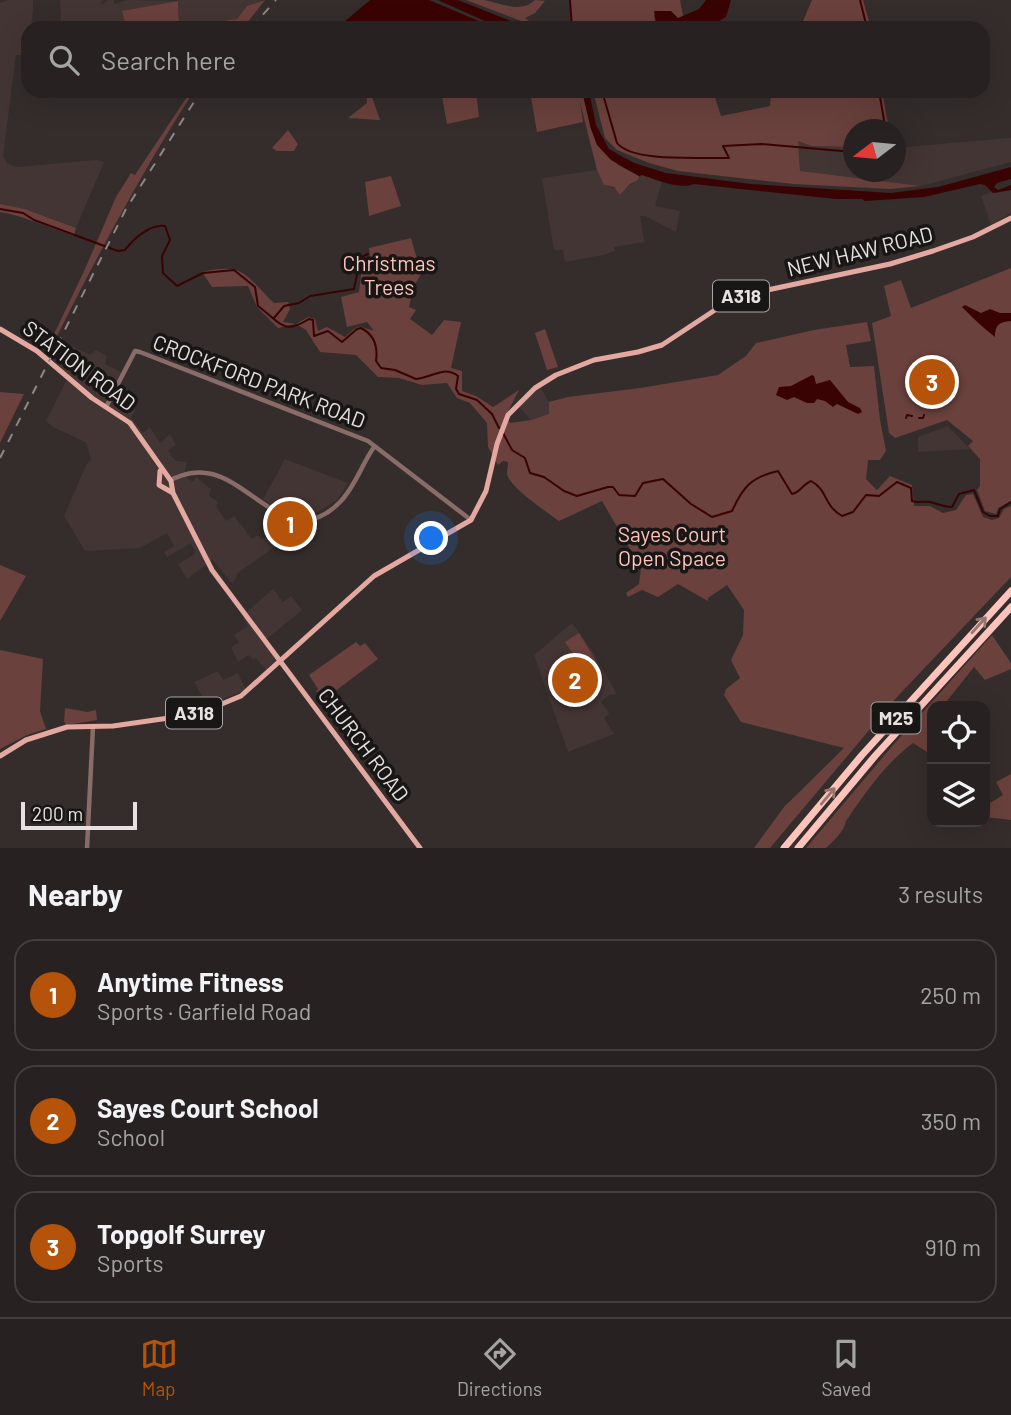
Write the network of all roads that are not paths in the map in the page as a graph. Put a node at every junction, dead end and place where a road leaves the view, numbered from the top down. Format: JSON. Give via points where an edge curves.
{"nodes":[{"id":1,"x":1011,"y":218,"type":"edge"},
{"id":2,"x":0,"y":329,"type":"edge"},
{"id":3,"x":106,"y":407,"type":"junction"},
{"id":4,"x":374,"y":447,"type":"junction"},
{"id":5,"x":167,"y":482,"type":"junction"},
{"id":6,"x":471,"y":520,"type":"junction"},
{"id":7,"x":1011,"y":591,"type":"edge"},
{"id":8,"x":1011,"y":607,"type":"edge"},
{"id":9,"x":280,"y":661,"type":"junction"},
{"id":10,"x":93,"y":726,"type":"junction"},
{"id":11,"x":0,"y":756,"type":"edge"},
{"id":12,"x":87,"y":848,"type":"edge"},
{"id":13,"x":420,"y":848,"type":"edge"},
{"id":14,"x":784,"y":848,"type":"edge"},
{"id":15,"x":798,"y":848,"type":"edge"}],
"edges":[{"from":1,"to":6,"type":"main road","name":"NEW HAW ROAD","number":"A318","via":[[974,237],[890,264],[737,298],[662,345],[555,375],[516,405]]},
{"from":2,"to":3,"type":"main road","name":"STATION ROAD","via":[[37,351]]},
{"from":3,"to":4,"type":"street","name":"CROCKFORD PARK ROAD","via":[[135,351],[349,432]]},
{"from":3,"to":5,"type":"main road","name":"STATION ROAD","via":[[134,427]]},
{"from":4,"to":5,"type":"street","via":[[344,498],[331,510],[309,518],[278,513],[214,474],[194,472]]},
{"from":4,"to":6,"type":"street","name":"CROCKFORD PARK ROAD"},
{"from":5,"to":9,"type":"main road","name":"STATION ROAD","via":[[210,567]]},
{"from":6,"to":9,"type":"main road","number":"A318","via":[[374,576]]},
{"from":14,"to":7,"type":"highway","number":"M25","one_way":true},
{"from":8,"to":15,"type":"highway","number":"M25"},
{"from":9,"to":10,"type":"main road","number":"A318","via":[[241,696],[212,708],[130,724]]},
{"from":9,"to":13,"type":"main road","name":"CHURCH ROAD"},
{"from":10,"to":11,"type":"main road","number":"A318","via":[[26,740]]},
{"from":10,"to":12,"type":"street"}]}
